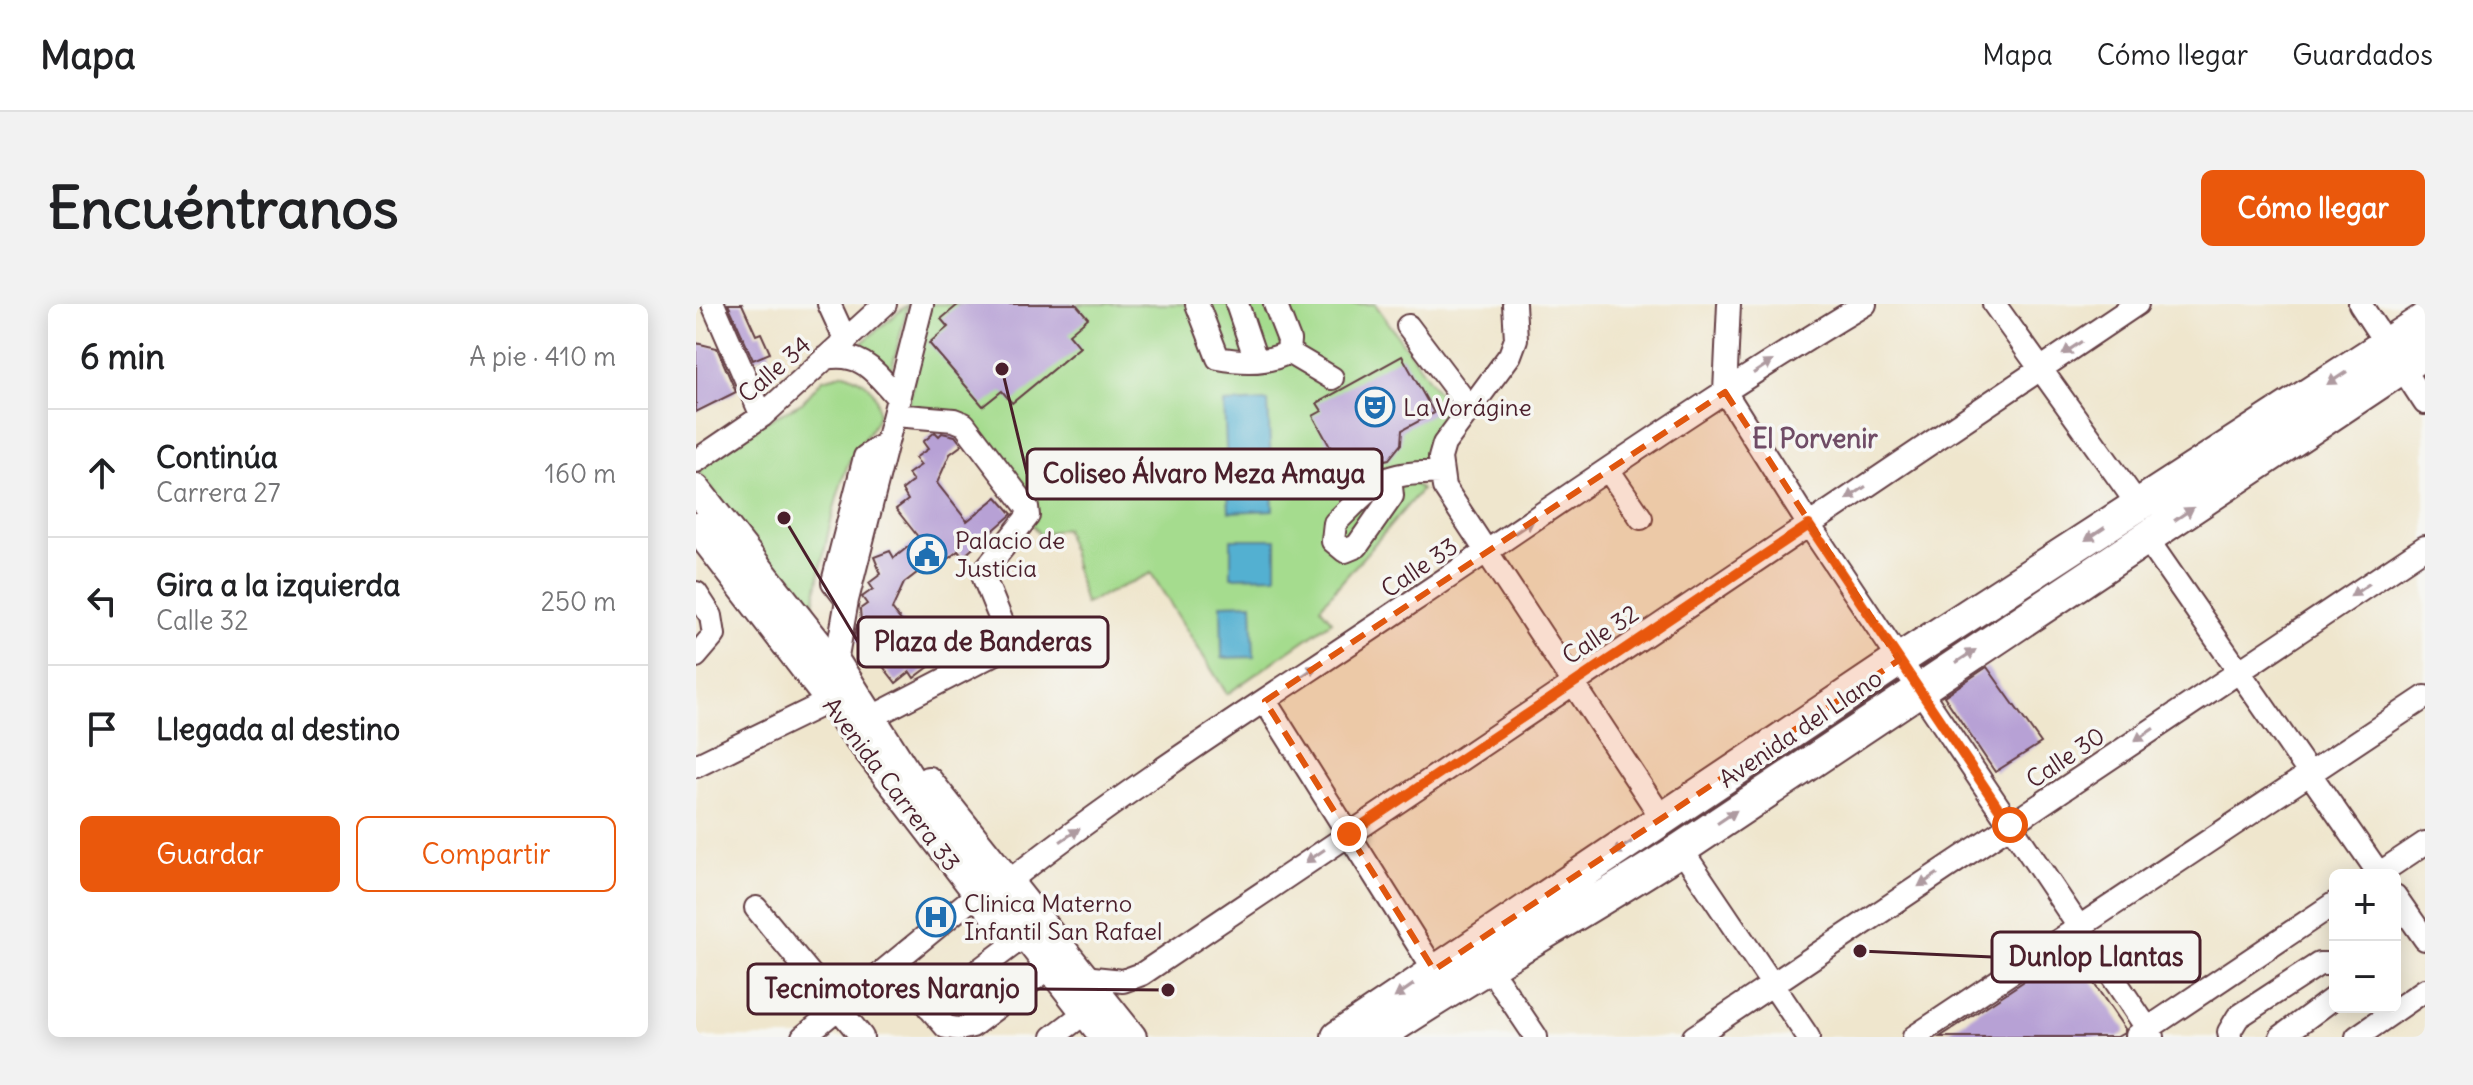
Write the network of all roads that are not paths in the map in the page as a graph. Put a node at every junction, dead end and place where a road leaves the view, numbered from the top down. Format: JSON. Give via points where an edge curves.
{"nodes":[{"id":1,"x":713,"y":304,"type":"edge"},
{"id":2,"x":829,"y":304,"type":"edge"},
{"id":3,"x":885,"y":304,"type":"edge"},
{"id":4,"x":922,"y":304,"type":"edge"},
{"id":5,"x":1197,"y":304,"type":"edge"},
{"id":6,"x":1237,"y":304,"type":"edge"},
{"id":7,"x":1275,"y":304,"type":"edge"},
{"id":8,"x":1514,"y":304,"type":"edge"},
{"id":9,"x":1729,"y":304,"type":"edge"},
{"id":10,"x":1865,"y":304,"type":"edge"},
{"id":11,"x":1994,"y":304,"type":"edge"},
{"id":12,"x":2137,"y":304,"type":"edge"},
{"id":13,"x":2360,"y":304,"type":"edge"},
{"id":14,"x":2425,"y":319,"type":"edge"},
{"id":15,"x":1408,"y":326,"type":"dead end"},
{"id":16,"x":846,"y":341,"type":"junction"},
{"id":17,"x":1288,"y":352,"type":"junction"},
{"id":18,"x":2405,"y":356,"type":"edge"},
{"id":19,"x":825,"y":358,"type":"junction"},
{"id":20,"x":1256,"y":360,"type":"junction"},
{"id":21,"x":2041,"y":369,"type":"junction"},
{"id":22,"x":1332,"y":378,"type":"dead end"},
{"id":23,"x":1725,"y":392,"type":"junction"},
{"id":24,"x":2425,"y":403,"type":"edge"},
{"id":25,"x":897,"y":407,"type":"junction"},
{"id":26,"x":1470,"y":408,"type":"junction"},
{"id":27,"x":762,"y":416,"type":"junction"},
{"id":28,"x":696,"y":461,"type":"edge"},
{"id":29,"x":1440,"y":465,"type":"junction"},
{"id":30,"x":1609,"y":471,"type":"junction"},
{"id":31,"x":1381,"y":479,"type":"dead end"},
{"id":32,"x":696,"y":489,"type":"edge"},
{"id":33,"x":2139,"y":506,"type":"junction"},
{"id":34,"x":1641,"y":518,"type":"dead end"},
{"id":35,"x":1809,"y":525,"type":"junction"},
{"id":36,"x":696,"y":527,"type":"edge"},
{"id":37,"x":2147,"y":539,"type":"junction"},
{"id":38,"x":2425,"y":547,"type":"edge"},
{"id":39,"x":1487,"y":552,"type":"junction"},
{"id":40,"x":696,"y":593,"type":"edge"},
{"id":41,"x":696,"y":656,"type":"edge"},
{"id":42,"x":1899,"y":660,"type":"junction"},
{"id":43,"x":836,"y":666,"type":"junction"},
{"id":44,"x":2239,"y":672,"type":"junction"},
{"id":45,"x":1573,"y":683,"type":"junction"},
{"id":46,"x":1918,"y":688,"type":"junction"},
{"id":47,"x":2425,"y":697,"type":"edge"},
{"id":48,"x":829,"y":701,"type":"junction"},
{"id":49,"x":1265,"y":701,"type":"junction"},
{"id":50,"x":874,"y":716,"type":"junction"},
{"id":51,"x":696,"y":766,"type":"edge"},
{"id":52,"x":2310,"y":774,"type":"junction"},
{"id":53,"x":1664,"y":821,"type":"junction"},
{"id":54,"x":2010,"y":825,"type":"junction"},
{"id":55,"x":1349,"y":834,"type":"junction"},
{"id":56,"x":2425,"y":843,"type":"edge"},
{"id":57,"x":1681,"y":849,"type":"junction"},
{"id":58,"x":2375,"y":869,"type":"edge"},
{"id":59,"x":2388,"y":869,"type":"edge"},
{"id":60,"x":1008,"y":882,"type":"junction"},
{"id":61,"x":976,"y":895,"type":"junction"},
{"id":62,"x":2401,"y":905,"type":"edge"},
{"id":63,"x":2329,"y":907,"type":"edge"},
{"id":64,"x":756,"y":908,"type":"dead end"},
{"id":65,"x":1572,"y":920,"type":"junction"},
{"id":66,"x":2079,"y":927,"type":"junction"},
{"id":67,"x":2425,"y":939,"type":"edge"},
{"id":68,"x":1015,"y":943,"type":"junction"},
{"id":69,"x":2329,"y":964,"type":"edge"},
{"id":70,"x":892,"y":965,"type":"junction"},
{"id":71,"x":1434,"y":970,"type":"junction"},
{"id":72,"x":1041,"y":974,"type":"junction"},
{"id":73,"x":1083,"y":977,"type":"junction"},
{"id":74,"x":1499,"y":982,"type":"junction"},
{"id":75,"x":1772,"y":985,"type":"junction"},
{"id":76,"x":2425,"y":990,"type":"edge"},
{"id":77,"x":2329,"y":1001,"type":"edge"},
{"id":78,"x":841,"y":1008,"type":"junction"},
{"id":79,"x":929,"y":1008,"type":"junction"},
{"id":80,"x":1085,"y":1027,"type":"edge"},
{"id":81,"x":950,"y":1032,"type":"edge"},
{"id":82,"x":2145,"y":1034,"type":"edge"},
{"id":83,"x":803,"y":1037,"type":"edge"},
{"id":84,"x":862,"y":1037,"type":"edge"},
{"id":85,"x":1053,"y":1037,"type":"edge"},
{"id":86,"x":1107,"y":1037,"type":"edge"},
{"id":87,"x":1132,"y":1037,"type":"edge"},
{"id":88,"x":1338,"y":1037,"type":"edge"},
{"id":89,"x":1377,"y":1037,"type":"edge"},
{"id":90,"x":1413,"y":1037,"type":"edge"},
{"id":91,"x":1536,"y":1037,"type":"edge"},
{"id":92,"x":1694,"y":1037,"type":"edge"},
{"id":93,"x":1808,"y":1037,"type":"edge"},
{"id":94,"x":1914,"y":1037,"type":"edge"},
{"id":95,"x":2230,"y":1037,"type":"edge"},
{"id":96,"x":2281,"y":1037,"type":"edge"},
{"id":97,"x":2357,"y":1037,"type":"edge"}],
"edges":[{"from":1,"to":27,"type":"street"},
{"from":2,"to":16,"type":"street"},
{"from":3,"to":16,"type":"street","name":"Calle 34"},
{"from":4,"to":25,"type":"street"},
{"from":5,"to":20,"type":"street","via":[[1218,358]]},
{"from":6,"to":20,"type":"street"},
{"from":7,"to":17,"type":"street","via":[[1289,340]]},
{"from":8,"to":26,"type":"street","via":[[1516,339],[1510,355]]},
{"from":9,"to":23,"type":"street"},
{"from":23,"to":10,"type":"street","name":"Calle 33","one_way":true},
{"from":11,"to":21,"type":"street"},
{"from":12,"to":21,"type":"street","name":"Calle 32","one_way":true},
{"from":13,"to":18,"type":"street"},
{"from":14,"to":18,"type":"highway","name":"Avenida del Llano"},
{"from":15,"to":26,"type":"street"},
{"from":16,"to":19,"type":"street","name":"Calle 34"},
{"from":17,"to":20,"type":"street"},
{"from":17,"to":22,"type":"street"},
{"from":18,"to":24,"type":"street"},
{"from":18,"to":33,"type":"highway","name":"Avenida del Llano","one_way":true},
{"from":37,"to":18,"type":"highway","name":"Avenida del Llano","one_way":true},
{"from":19,"to":25,"type":"street","via":[[851,357],[868,364]]},
{"from":19,"to":27,"type":"street","name":"Calle 34"},
{"from":21,"to":33,"type":"street"},
{"from":21,"to":35,"type":"street","name":"Calle 32","one_way":true},
{"from":23,"to":30,"type":"street","name":"Calle 33"},
{"from":23,"to":35,"type":"street"},
{"from":25,"to":43,"type":"street","via":[[847,600]]},
{"from":25,"to":50,"type":"street","via":[[964,424],[1027,507],[1028,516],[985,570],[1006,632],[1000,651]]},
{"from":26,"to":29,"type":"street","via":[[1444,444]]},
{"from":27,"to":28,"type":"street","name":"Calle 34"},
{"from":29,"to":31,"type":"street"},
{"from":29,"to":39,"type":"street","via":[[1444,487]]},
{"from":30,"to":34,"type":"street"},
{"from":39,"to":30,"type":"street","name":"Calle 33","one_way":true},
{"from":32,"to":43,"type":"main road","name":"Avenida Carrera 33"},
{"from":33,"to":42,"type":"highway","name":"Avenida del Llano","one_way":true},
{"from":35,"to":42,"type":"street"},
{"from":35,"to":45,"type":"street","name":"Calle 32"},
{"from":36,"to":48,"type":"main road","name":"Avenida Carrera 33"},
{"from":37,"to":44,"type":"street"},
{"from":46,"to":37,"type":"highway","name":"Avenida del Llano","one_way":true},
{"from":38,"to":44,"type":"street","name":"Calle 30","one_way":true},
{"from":39,"to":45,"type":"street"},
{"from":49,"to":39,"type":"street","name":"Calle 33","one_way":true},
{"from":40,"to":41,"type":"street","via":[[711,616],[714,635]]},
{"from":42,"to":46,"type":"street"},
{"from":42,"to":53,"type":"highway","name":"Avenida del Llano"},
{"from":43,"to":48,"type":"street"},
{"from":43,"to":50,"type":"main road","name":"Avenida Carrera 33"},
{"from":43,"to":86,"type":"highway","name":"Avenida Carrera 33","via":[[915,790]]},
{"from":44,"to":52,"type":"street"},
{"from":44,"to":54,"type":"street","name":"Calle 30","one_way":true},
{"from":45,"to":53,"type":"street"},
{"from":45,"to":55,"type":"street","name":"Calle 32"},
{"from":46,"to":54,"type":"street"},
{"from":57,"to":46,"type":"highway","name":"Avenida del Llano","one_way":true},
{"from":47,"to":52,"type":"street"},
{"from":48,"to":51,"type":"street"},
{"from":48,"to":61,"type":"main road","name":"Avenida Carrera 33"},
{"from":49,"to":55,"type":"street"},
{"from":60,"to":49,"type":"street","name":"Calle 33","one_way":true},
{"from":50,"to":60,"type":"main road","name":"Avenida Carrera 33"},
{"from":52,"to":58,"type":"street"},
{"from":52,"to":66,"type":"street"},
{"from":53,"to":71,"type":"highway","name":"Avenida del Llano","one_way":true},
{"from":54,"to":66,"type":"street"},
{"from":54,"to":75,"type":"street","name":"Calle 30","one_way":true},
{"from":55,"to":71,"type":"street"},
{"from":55,"to":73,"type":"street","name":"Calle 32","one_way":true,"via":[[1136,977],[1104,982]]},
{"from":56,"to":59,"type":"street"},
{"from":57,"to":65,"type":"highway","name":"Avenida del Llano"},
{"from":57,"to":75,"type":"street"},
{"from":60,"to":73,"type":"main road","name":"Avenida Carrera 33"},
{"from":61,"to":68,"type":"main road","name":"Avenida Carrera 33"},
{"from":61,"to":70,"type":"street"},
{"from":62,"to":67,"type":"street"},
{"from":63,"to":82,"type":"street"},
{"from":64,"to":78,"type":"street"},
{"from":65,"to":74,"type":"highway"},
{"from":65,"to":89,"type":"highway","name":"Avenida del Llano","via":[[1458,983]]},
{"from":66,"to":82,"type":"street"},
{"from":66,"to":94,"type":"street"},
{"from":68,"to":72,"type":"main road","name":"Avenida Carrera 33"},
{"from":68,"to":79,"type":"street"},
{"from":69,"to":95,"type":"street","via":[[2319,964],[2238,1017]]},
{"from":70,"to":78,"type":"street"},
{"from":70,"to":79,"type":"street"},
{"from":71,"to":88,"type":"highway","name":"Avenida del Llano","one_way":true},
{"from":72,"to":80,"type":"main road","name":"Avenida Carrera 33"},
{"from":72,"to":81,"type":"street","via":[[972,1026]]},
{"from":73,"to":87,"type":"main road","name":"Avenida Carrera 33"},
{"from":74,"to":90,"type":"highway"},
{"from":74,"to":91,"type":"street"},
{"from":75,"to":92,"type":"street","name":"Calle 30"},
{"from":75,"to":93,"type":"street"},
{"from":76,"to":97,"type":"street"},
{"from":77,"to":96,"type":"street"},
{"from":78,"to":83,"type":"street"},
{"from":78,"to":84,"type":"street"},
{"from":79,"to":81,"type":"street"},
{"from":80,"to":85,"type":"street"}]}
